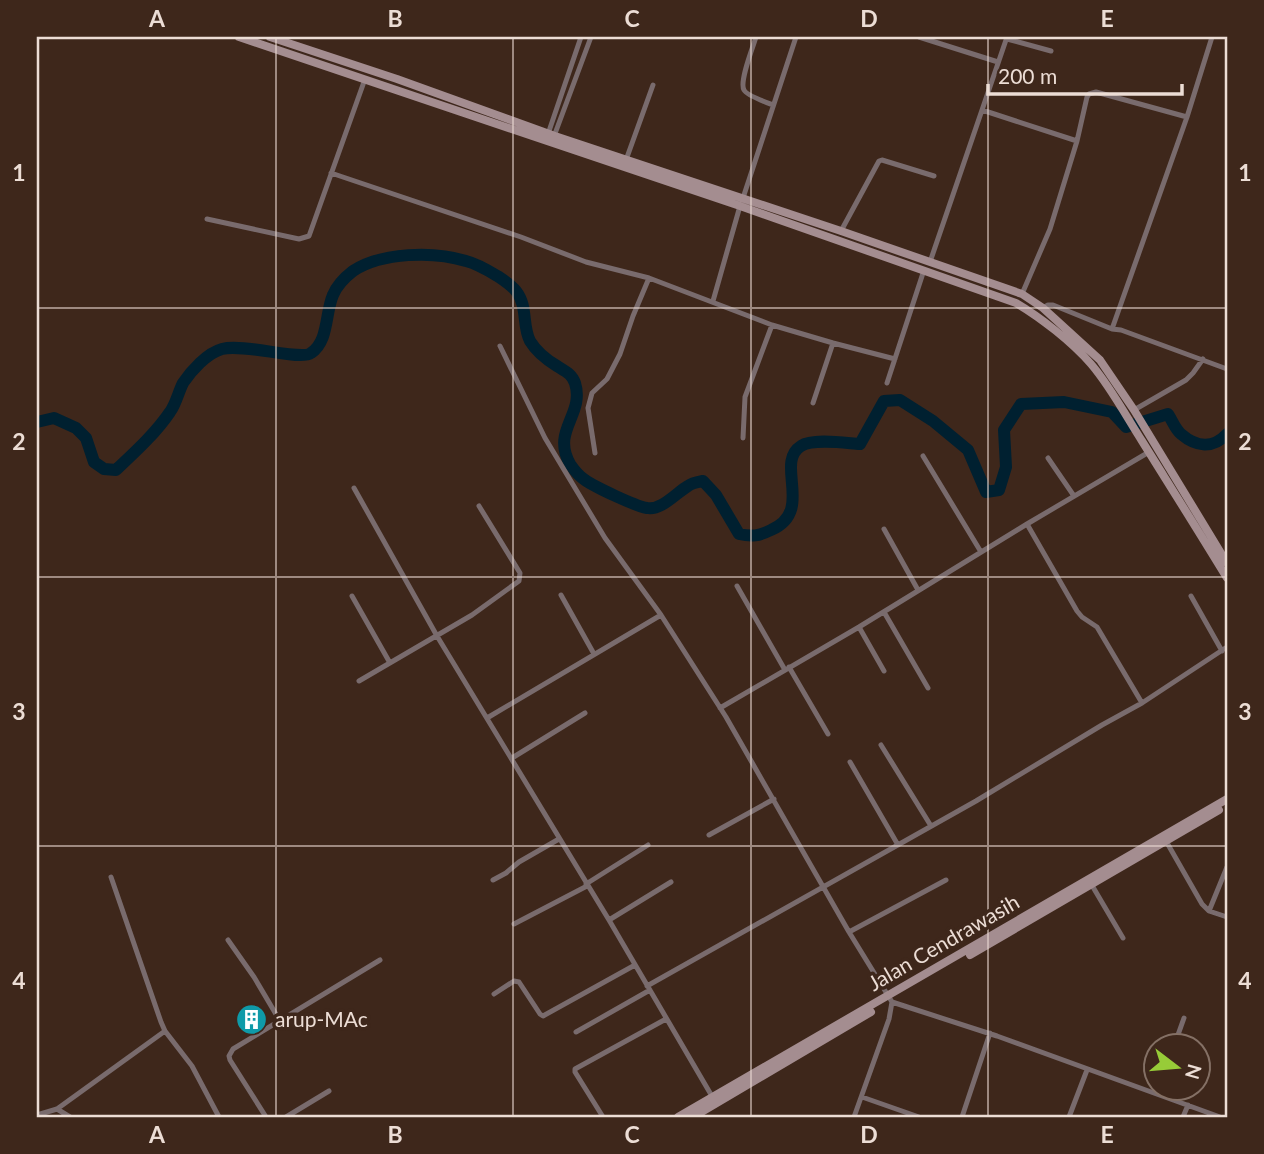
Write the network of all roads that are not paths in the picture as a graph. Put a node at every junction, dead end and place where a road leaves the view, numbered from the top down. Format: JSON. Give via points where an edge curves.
{"nodes":[{"id":1,"x":239,"y":37,"type":"edge"},
{"id":2,"x":270,"y":37,"type":"edge"},
{"id":3,"x":581,"y":37,"type":"edge"},
{"id":4,"x":591,"y":37,"type":"edge"},
{"id":5,"x":756,"y":37,"type":"edge"},
{"id":6,"x":796,"y":37,"type":"edge"},
{"id":7,"x":919,"y":37,"type":"edge"},
{"id":8,"x":1212,"y":37,"type":"edge"},
{"id":9,"x":1007,"y":38,"type":"edge"},
{"id":10,"x":1051,"y":51,"type":"dead end"},
{"id":11,"x":998,"y":62,"type":"junction"},
{"id":12,"x":365,"y":79,"type":"junction"},
{"id":13,"x":653,"y":85,"type":"dead end"},
{"id":14,"x":773,"y":105,"type":"junction"},
{"id":15,"x":982,"y":110,"type":"junction"},
{"id":16,"x":1187,"y":117,"type":"junction"},
{"id":17,"x":550,"y":138,"type":"junction"},
{"id":18,"x":1077,"y":141,"type":"junction"},
{"id":19,"x":626,"y":160,"type":"junction"},
{"id":20,"x":331,"y":173,"type":"junction"},
{"id":21,"x":934,"y":176,"type":"dead end"},
{"id":22,"x":742,"y":202,"type":"junction"},
{"id":23,"x":207,"y":219,"type":"dead end"},
{"id":24,"x":841,"y":231,"type":"junction"},
{"id":25,"x":930,"y":262,"type":"junction"},
{"id":26,"x":924,"y":270,"type":"junction"},
{"id":27,"x":649,"y":278,"type":"junction"},
{"id":28,"x":1022,"y":294,"type":"junction"},
{"id":29,"x":713,"y":301,"type":"junction"},
{"id":30,"x":1043,"y":309,"type":"junction"},
{"id":31,"x":772,"y":324,"type":"junction"},
{"id":32,"x":1112,"y":329,"type":"junction"},
{"id":33,"x":833,"y":343,"type":"junction"},
{"id":34,"x":500,"y":346,"type":"dead end"},
{"id":35,"x":895,"y":359,"type":"junction"},
{"id":36,"x":1203,"y":359,"type":"junction"},
{"id":37,"x":1227,"y":369,"type":"edge"},
{"id":38,"x":887,"y":383,"type":"dead end"},
{"id":39,"x":1119,"y":388,"type":"junction"},
{"id":40,"x":1112,"y":395,"type":"junction"},
{"id":41,"x":813,"y":403,"type":"dead end"},
{"id":42,"x":1136,"y":414,"type":"junction"},
{"id":43,"x":1140,"y":431,"type":"junction"},
{"id":44,"x":743,"y":438,"type":"dead end"},
{"id":45,"x":1149,"y":452,"type":"junction"},
{"id":46,"x":595,"y":453,"type":"dead end"},
{"id":47,"x":923,"y":456,"type":"dead end"},
{"id":48,"x":1048,"y":457,"type":"dead end"},
{"id":49,"x":354,"y":488,"type":"dead end"},
{"id":50,"x":1074,"y":496,"type":"junction"},
{"id":51,"x":479,"y":506,"type":"dead end"},
{"id":52,"x":1027,"y":524,"type":"junction"},
{"id":53,"x":884,"y":529,"type":"dead end"},
{"id":54,"x":981,"y":552,"type":"junction"},
{"id":55,"x":1227,"y":562,"type":"edge"},
{"id":56,"x":1227,"y":578,"type":"edge"},
{"id":57,"x":737,"y":586,"type":"dead end"},
{"id":58,"x":918,"y":590,"type":"junction"},
{"id":59,"x":561,"y":595,"type":"dead end"},
{"id":60,"x":352,"y":596,"type":"dead end"},
{"id":61,"x":1191,"y":596,"type":"dead end"},
{"id":62,"x":884,"y":612,"type":"junction"},
{"id":63,"x":661,"y":615,"type":"junction"},
{"id":64,"x":859,"y":626,"type":"junction"},
{"id":65,"x":437,"y":636,"type":"junction"},
{"id":66,"x":1224,"y":649,"type":"edge"},
{"id":67,"x":594,"y":654,"type":"junction"},
{"id":68,"x":390,"y":663,"type":"junction"},
{"id":69,"x":787,"y":668,"type":"junction"},
{"id":70,"x":884,"y":671,"type":"dead end"},
{"id":71,"x":359,"y":681,"type":"dead end"},
{"id":72,"x":928,"y":688,"type":"dead end"},
{"id":73,"x":1142,"y":703,"type":"junction"},
{"id":74,"x":720,"y":708,"type":"junction"},
{"id":75,"x":585,"y":713,"type":"dead end"},
{"id":76,"x":487,"y":718,"type":"junction"},
{"id":77,"x":828,"y":734,"type":"dead end"},
{"id":78,"x":881,"y":745,"type":"dead end"},
{"id":79,"x":512,"y":758,"type":"junction"},
{"id":80,"x":850,"y":762,"type":"dead end"},
{"id":81,"x":774,"y":799,"type":"junction"},
{"id":82,"x":1227,"y":799,"type":"edge"},
{"id":83,"x":1227,"y":805,"type":"edge"},
{"id":84,"x":931,"y":826,"type":"junction"},
{"id":85,"x":1182,"y":828,"type":"junction"},
{"id":86,"x":709,"y":835,"type":"dead end"},
{"id":87,"x":559,"y":839,"type":"junction"},
{"id":88,"x":1166,"y":841,"type":"junction"},
{"id":89,"x":648,"y":845,"type":"dead end"},
{"id":90,"x":898,"y":845,"type":"junction"},
{"id":91,"x":1227,"y":867,"type":"edge"},
{"id":92,"x":111,"y":877,"type":"dead end"},
{"id":93,"x":493,"y":880,"type":"dead end"},
{"id":94,"x":946,"y":880,"type":"dead end"},
{"id":95,"x":671,"y":882,"type":"dead end"},
{"id":96,"x":1090,"y":882,"type":"junction"},
{"id":97,"x":587,"y":885,"type":"junction"},
{"id":98,"x":824,"y":887,"type":"junction"},
{"id":99,"x":1209,"y":911,"type":"junction"},
{"id":100,"x":1227,"y":917,"type":"edge"},
{"id":101,"x":609,"y":920,"type":"junction"},
{"id":102,"x":514,"y":924,"type":"dead end"},
{"id":103,"x":849,"y":932,"type":"junction"},
{"id":104,"x":1123,"y":938,"type":"dead end"},
{"id":105,"x":228,"y":940,"type":"dead end"},
{"id":106,"x":380,"y":960,"type":"dead end"},
{"id":107,"x":635,"y":965,"type":"junction"},
{"id":108,"x":649,"y":988,"type":"junction"},
{"id":109,"x":494,"y":994,"type":"dead end"},
{"id":110,"x":890,"y":999,"type":"junction"},
{"id":111,"x":1184,"y":1018,"type":"dead end"},
{"id":112,"x":666,"y":1019,"type":"junction"},
{"id":113,"x":280,"y":1021,"type":"junction"},
{"id":114,"x":166,"y":1031,"type":"junction"},
{"id":115,"x":576,"y":1032,"type":"dead end"},
{"id":116,"x":1179,"y":1032,"type":"edge"},
{"id":117,"x":990,"y":1033,"type":"junction"},
{"id":118,"x":1087,"y":1070,"type":"junction"},
{"id":119,"x":1142,"y":1087,"type":"edge"},
{"id":120,"x":330,"y":1091,"type":"dead end"},
{"id":121,"x":862,"y":1097,"type":"junction"},
{"id":122,"x":714,"y":1100,"type":"junction"},
{"id":123,"x":1181,"y":1102,"type":"edge"},
{"id":124,"x":1188,"y":1105,"type":"junction"},
{"id":125,"x":57,"y":1109,"type":"junction"},
{"id":126,"x":37,"y":1115,"type":"edge"},
{"id":127,"x":70,"y":1117,"type":"edge"},
{"id":128,"x":219,"y":1117,"type":"edge"},
{"id":129,"x":266,"y":1117,"type":"edge"},
{"id":130,"x":286,"y":1117,"type":"edge"},
{"id":131,"x":603,"y":1117,"type":"edge"},
{"id":132,"x":678,"y":1117,"type":"edge"},
{"id":133,"x":692,"y":1117,"type":"edge"},
{"id":134,"x":854,"y":1117,"type":"edge"},
{"id":135,"x":919,"y":1117,"type":"edge"},
{"id":136,"x":962,"y":1117,"type":"edge"},
{"id":137,"x":1069,"y":1117,"type":"edge"},
{"id":138,"x":1183,"y":1117,"type":"edge"},
{"id":139,"x":1220,"y":1117,"type":"edge"}],
"edges":[{"from":1,"to":12,"type":"street"},
{"from":2,"to":17,"type":"street","via":[[397,79]]},
{"from":3,"to":17,"type":"street"},
{"from":4,"to":17,"type":"street"},
{"from":5,"to":14,"type":"street","via":[[743,88]]},
{"from":6,"to":14,"type":"street"},
{"from":7,"to":11,"type":"street"},
{"from":8,"to":16,"type":"street"},
{"from":9,"to":10,"type":"street"},
{"from":9,"to":11,"type":"street"},
{"from":11,"to":15,"type":"street"},
{"from":12,"to":17,"type":"street"},
{"from":12,"to":20,"type":"street"},
{"from":13,"to":19,"type":"street"},
{"from":14,"to":22,"type":"street"},
{"from":15,"to":18,"type":"street"},
{"from":15,"to":25,"type":"street"},
{"from":16,"to":18,"type":"street","via":[[1093,92],[1087,97]]},
{"from":16,"to":32,"type":"street"},
{"from":17,"to":19,"type":"street"},
{"from":17,"to":22,"type":"street"},
{"from":18,"to":28,"type":"street","via":[[1047,237]]},
{"from":19,"to":22,"type":"street"},
{"from":20,"to":23,"type":"street","via":[[305,238]]},
{"from":20,"to":27,"type":"street","via":[[586,262]]},
{"from":21,"to":24,"type":"street","via":[[879,161]]},
{"from":22,"to":24,"type":"street"},
{"from":22,"to":26,"type":"street"},
{"from":22,"to":29,"type":"street"},
{"from":24,"to":25,"type":"street"},
{"from":25,"to":28,"type":"street"},
{"from":26,"to":35,"type":"street"},
{"from":26,"to":40,"type":"street","via":[[1016,303],[1034,314],[1089,362]]},
{"from":27,"to":29,"type":"street"},
{"from":27,"to":46,"type":"street","via":[[620,354],[589,401]]},
{"from":28,"to":30,"type":"street"},
{"from":29,"to":31,"type":"street"},
{"from":30,"to":32,"type":"street","via":[[1053,305]]},
{"from":30,"to":39,"type":"street","via":[[1095,354]]},
{"from":31,"to":33,"type":"street"},
{"from":31,"to":44,"type":"street","via":[[745,397]]},
{"from":32,"to":36,"type":"street"},
{"from":33,"to":35,"type":"street"},
{"from":33,"to":41,"type":"street"},
{"from":34,"to":63,"type":"street","via":[[545,438],[605,538]]},
{"from":35,"to":38,"type":"street"},
{"from":36,"to":37,"type":"street"},
{"from":36,"to":42,"type":"street","via":[[1186,380]]},
{"from":39,"to":40,"type":"street"},
{"from":39,"to":42,"type":"street"},
{"from":40,"to":43,"type":"street"},
{"from":42,"to":43,"type":"street"},
{"from":43,"to":45,"type":"street"},
{"from":43,"to":55,"type":"street"},
{"from":45,"to":50,"type":"street"},
{"from":45,"to":56,"type":"street"},
{"from":47,"to":54,"type":"street"},
{"from":48,"to":50,"type":"street"},
{"from":49,"to":65,"type":"street"},
{"from":50,"to":52,"type":"street"},
{"from":51,"to":65,"type":"street","via":[[520,579]]},
{"from":52,"to":54,"type":"street"},
{"from":52,"to":73,"type":"street","via":[[1077,611],[1097,627]]},
{"from":53,"to":58,"type":"street"},
{"from":54,"to":58,"type":"street"},
{"from":57,"to":69,"type":"street"},
{"from":58,"to":62,"type":"street"},
{"from":59,"to":67,"type":"street"},
{"from":60,"to":68,"type":"street"},
{"from":61,"to":66,"type":"street"},
{"from":62,"to":64,"type":"street"},
{"from":62,"to":72,"type":"street"},
{"from":63,"to":67,"type":"street"},
{"from":63,"to":74,"type":"street"},
{"from":64,"to":69,"type":"street"},
{"from":64,"to":70,"type":"street"},
{"from":65,"to":68,"type":"street"},
{"from":65,"to":76,"type":"street"},
{"from":66,"to":73,"type":"street"},
{"from":67,"to":76,"type":"street"},
{"from":68,"to":71,"type":"street"},
{"from":69,"to":74,"type":"street"},
{"from":69,"to":77,"type":"street"},
{"from":73,"to":84,"type":"street"},
{"from":74,"to":81,"type":"street"},
{"from":75,"to":79,"type":"street"},
{"from":76,"to":79,"type":"street"},
{"from":78,"to":84,"type":"street"},
{"from":79,"to":87,"type":"street"},
{"from":80,"to":90,"type":"street"},
{"from":81,"to":86,"type":"street"},
{"from":81,"to":98,"type":"street"},
{"from":82,"to":85,"type":"street","name":"Jalan Cendrawasih"},
{"from":83,"to":85,"type":"street","name":"Jalan Cendrawasih"},
{"from":84,"to":90,"type":"street"},
{"from":85,"to":88,"type":"street","name":"Jalan Cendrawasih"},
{"from":85,"to":96,"type":"street","name":"Jalan Cendrawasih"},
{"from":87,"to":93,"type":"street"},
{"from":87,"to":97,"type":"street"},
{"from":88,"to":96,"type":"street","name":"Jalan Cendrawasih"},
{"from":88,"to":99,"type":"street"},
{"from":89,"to":97,"type":"street"},
{"from":90,"to":98,"type":"street"},
{"from":91,"to":99,"type":"street"},
{"from":92,"to":114,"type":"street"},
{"from":94,"to":103,"type":"street"},
{"from":95,"to":101,"type":"street"},
{"from":96,"to":104,"type":"street"},
{"from":96,"to":110,"type":"street","name":"Jalan Cendrawasih"},
{"from":97,"to":101,"type":"street"},
{"from":97,"to":102,"type":"street"},
{"from":98,"to":103,"type":"street"},
{"from":98,"to":108,"type":"street"},
{"from":99,"to":100,"type":"street"},
{"from":101,"to":107,"type":"street"},
{"from":103,"to":110,"type":"street"},
{"from":105,"to":113,"type":"street"},
{"from":106,"to":113,"type":"street"},
{"from":107,"to":108,"type":"street"},
{"from":107,"to":109,"type":"street","via":[[543,1016],[516,981]]},
{"from":108,"to":112,"type":"street"},
{"from":108,"to":115,"type":"street"},
{"from":110,"to":117,"type":"street"},
{"from":110,"to":121,"type":"street","via":[[889,1019]]},
{"from":110,"to":122,"type":"street","name":"Jalan Cendrawasih"},
{"from":111,"to":116,"type":"street"},
{"from":112,"to":122,"type":"street"},
{"from":112,"to":131,"type":"street","via":[[575,1069]]},
{"from":113,"to":129,"type":"street","via":[[233,1049],[229,1056]]},
{"from":114,"to":125,"type":"street"},
{"from":114,"to":128,"type":"street","via":[[192,1066]]},
{"from":117,"to":118,"type":"street"},
{"from":117,"to":136,"type":"street"},
{"from":118,"to":119,"type":"street"},
{"from":118,"to":137,"type":"street"},
{"from":120,"to":130,"type":"street"},
{"from":121,"to":134,"type":"street"},
{"from":121,"to":135,"type":"street"},
{"from":122,"to":132,"type":"street","name":"Jalan Cendrawasih"},
{"from":122,"to":133,"type":"street","name":"Jalan Cendrawasih"},
{"from":123,"to":124,"type":"street"},
{"from":124,"to":138,"type":"street"},
{"from":124,"to":139,"type":"street"},
{"from":125,"to":126,"type":"street"},
{"from":125,"to":127,"type":"street"}]}
